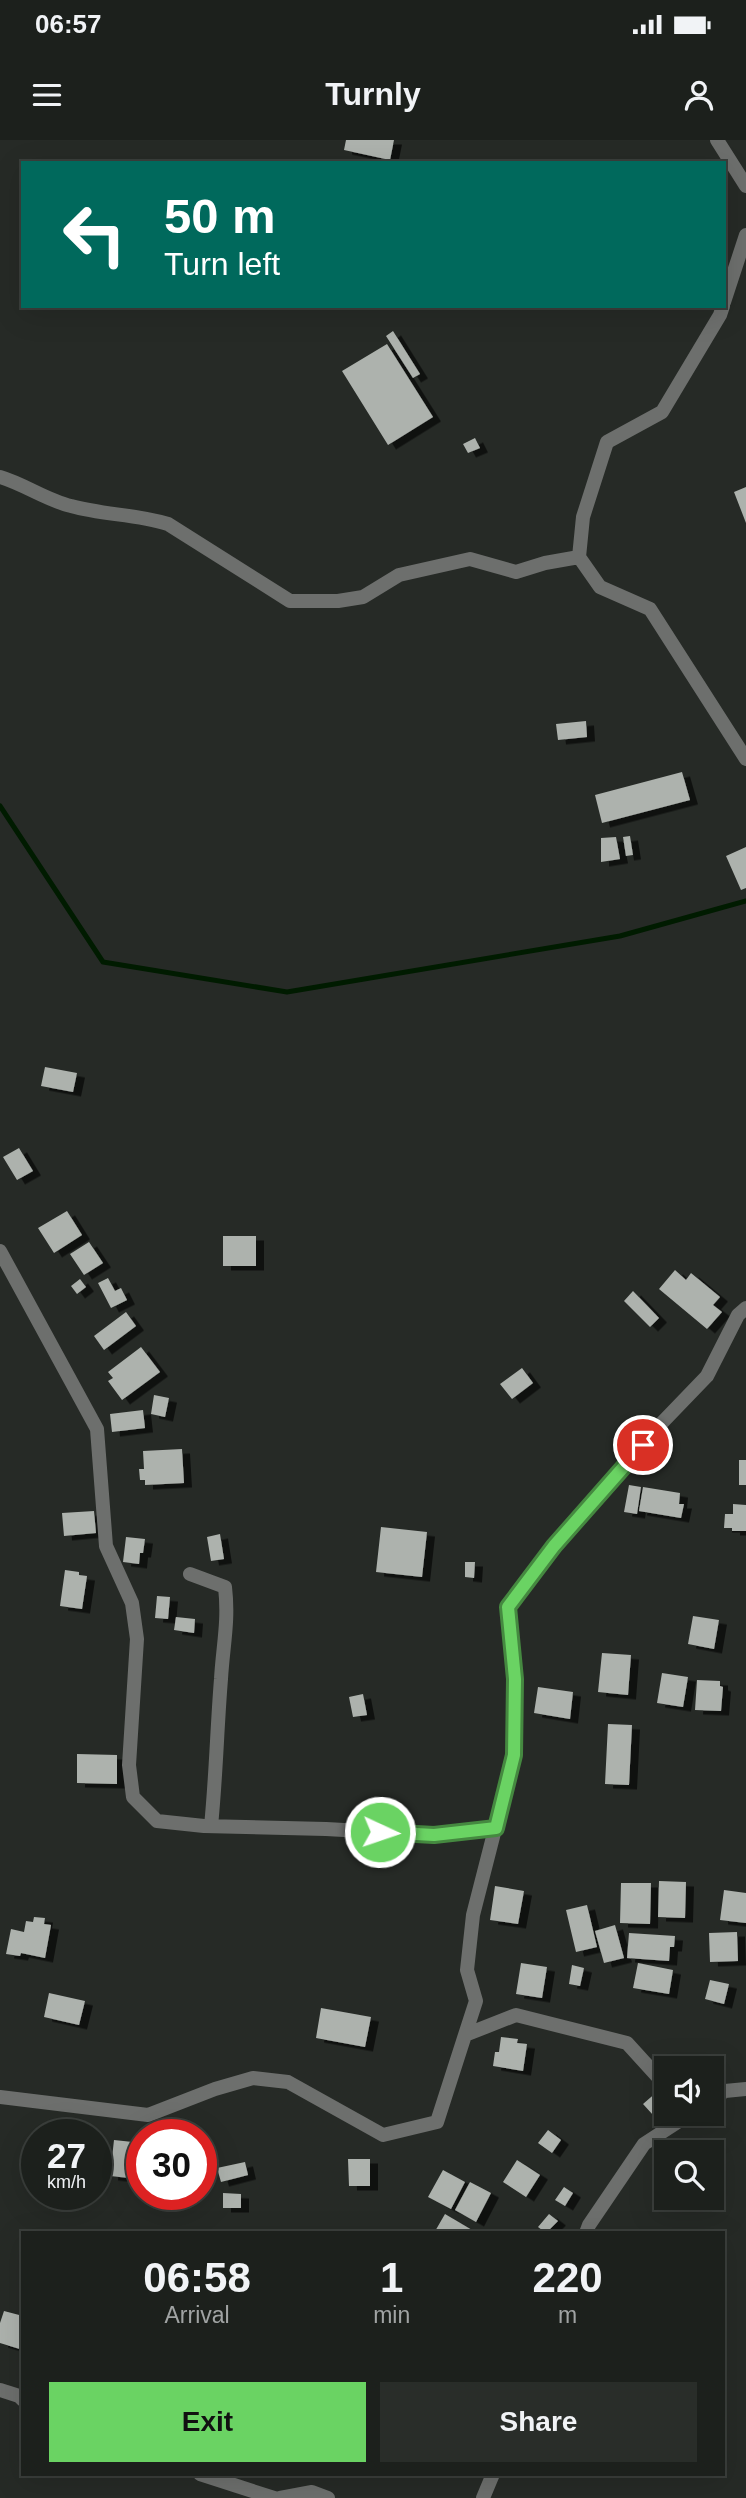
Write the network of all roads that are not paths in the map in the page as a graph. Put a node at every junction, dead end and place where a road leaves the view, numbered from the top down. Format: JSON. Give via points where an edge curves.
{"nodes":[{"id":1,"x":717,"y":140,"type":"edge"},
{"id":2,"x":746,"y":186,"type":"edge"},
{"id":3,"x":746,"y":235,"type":"edge"},
{"id":4,"x":726,"y":298,"type":"edge"},
{"id":5,"x":723,"y":308,"type":"edge"},
{"id":6,"x":0,"y":477,"type":"edge"},
{"id":7,"x":579,"y":557,"type":"junction"},
{"id":8,"x":746,"y":759,"type":"edge"},
{"id":9,"x":0,"y":1251,"type":"edge"},
{"id":10,"x":746,"y":1308,"type":"edge"},
{"id":11,"x":190,"y":1574,"type":"dead end"},
{"id":12,"x":211,"y":1826,"type":"junction"},
{"id":13,"x":496,"y":1828,"type":"junction"},
{"id":14,"x":465,"y":2035,"type":"junction"},
{"id":15,"x":654,"y":2073,"type":"edge"},
{"id":16,"x":746,"y":2088,"type":"edge"},
{"id":17,"x":724,"y":2091,"type":"edge"},
{"id":18,"x":0,"y":2097,"type":"edge"},
{"id":19,"x":672,"y":2126,"type":"edge"},
{"id":20,"x":587,"y":2231,"type":"edge"},
{"id":21,"x":0,"y":2390,"type":"edge"},
{"id":22,"x":21,"y":2398,"type":"edge"},
{"id":23,"x":206,"y":2476,"type":"edge"},
{"id":24,"x":492,"y":2476,"type":"edge"},
{"id":25,"x":274,"y":2498,"type":"edge"},
{"id":26,"x":280,"y":2498,"type":"edge"},
{"id":27,"x":328,"y":2498,"type":"edge"},
{"id":28,"x":483,"y":2498,"type":"edge"}],
"edges":[{"from":1,"to":2,"type":"street"},
{"from":3,"to":4,"type":"street"},
{"from":5,"to":7,"type":"street","via":[[662,412],[607,442],[583,517]]},
{"from":6,"to":7,"type":"street","via":[[69,506],[168,524],[290,601],[363,597],[399,575],[470,559],[516,572]]},
{"from":7,"to":8,"type":"street","via":[[600,587],[650,609]]},
{"from":9,"to":12,"type":"street","via":[[97,1429],[106,1546],[132,1603],[137,1639],[129,1765],[133,1797],[157,1821]]},
{"from":10,"to":13,"type":"street","via":[[707,1376],[554,1546],[508,1607],[515,1679],[514,1755]]},
{"from":11,"to":12,"type":"street","via":[[225,1587],[228,1615]]},
{"from":12,"to":13,"type":"street","via":[[434,1835]]},
{"from":13,"to":14,"type":"street","via":[[473,1915],[467,1970],[476,2001]]},
{"from":14,"to":15,"type":"street","via":[[516,2015],[627,2043]]},
{"from":14,"to":18,"type":"street","via":[[437,2122],[383,2135],[288,2082],[253,2078],[148,2115]]},
{"from":16,"to":17,"type":"street"},
{"from":19,"to":20,"type":"street","via":[[644,2144]]},
{"from":21,"to":22,"type":"street"},
{"from":23,"to":25,"type":"street"},
{"from":24,"to":28,"type":"street"},
{"from":26,"to":27,"type":"street","via":[[312,2492]]}]}
